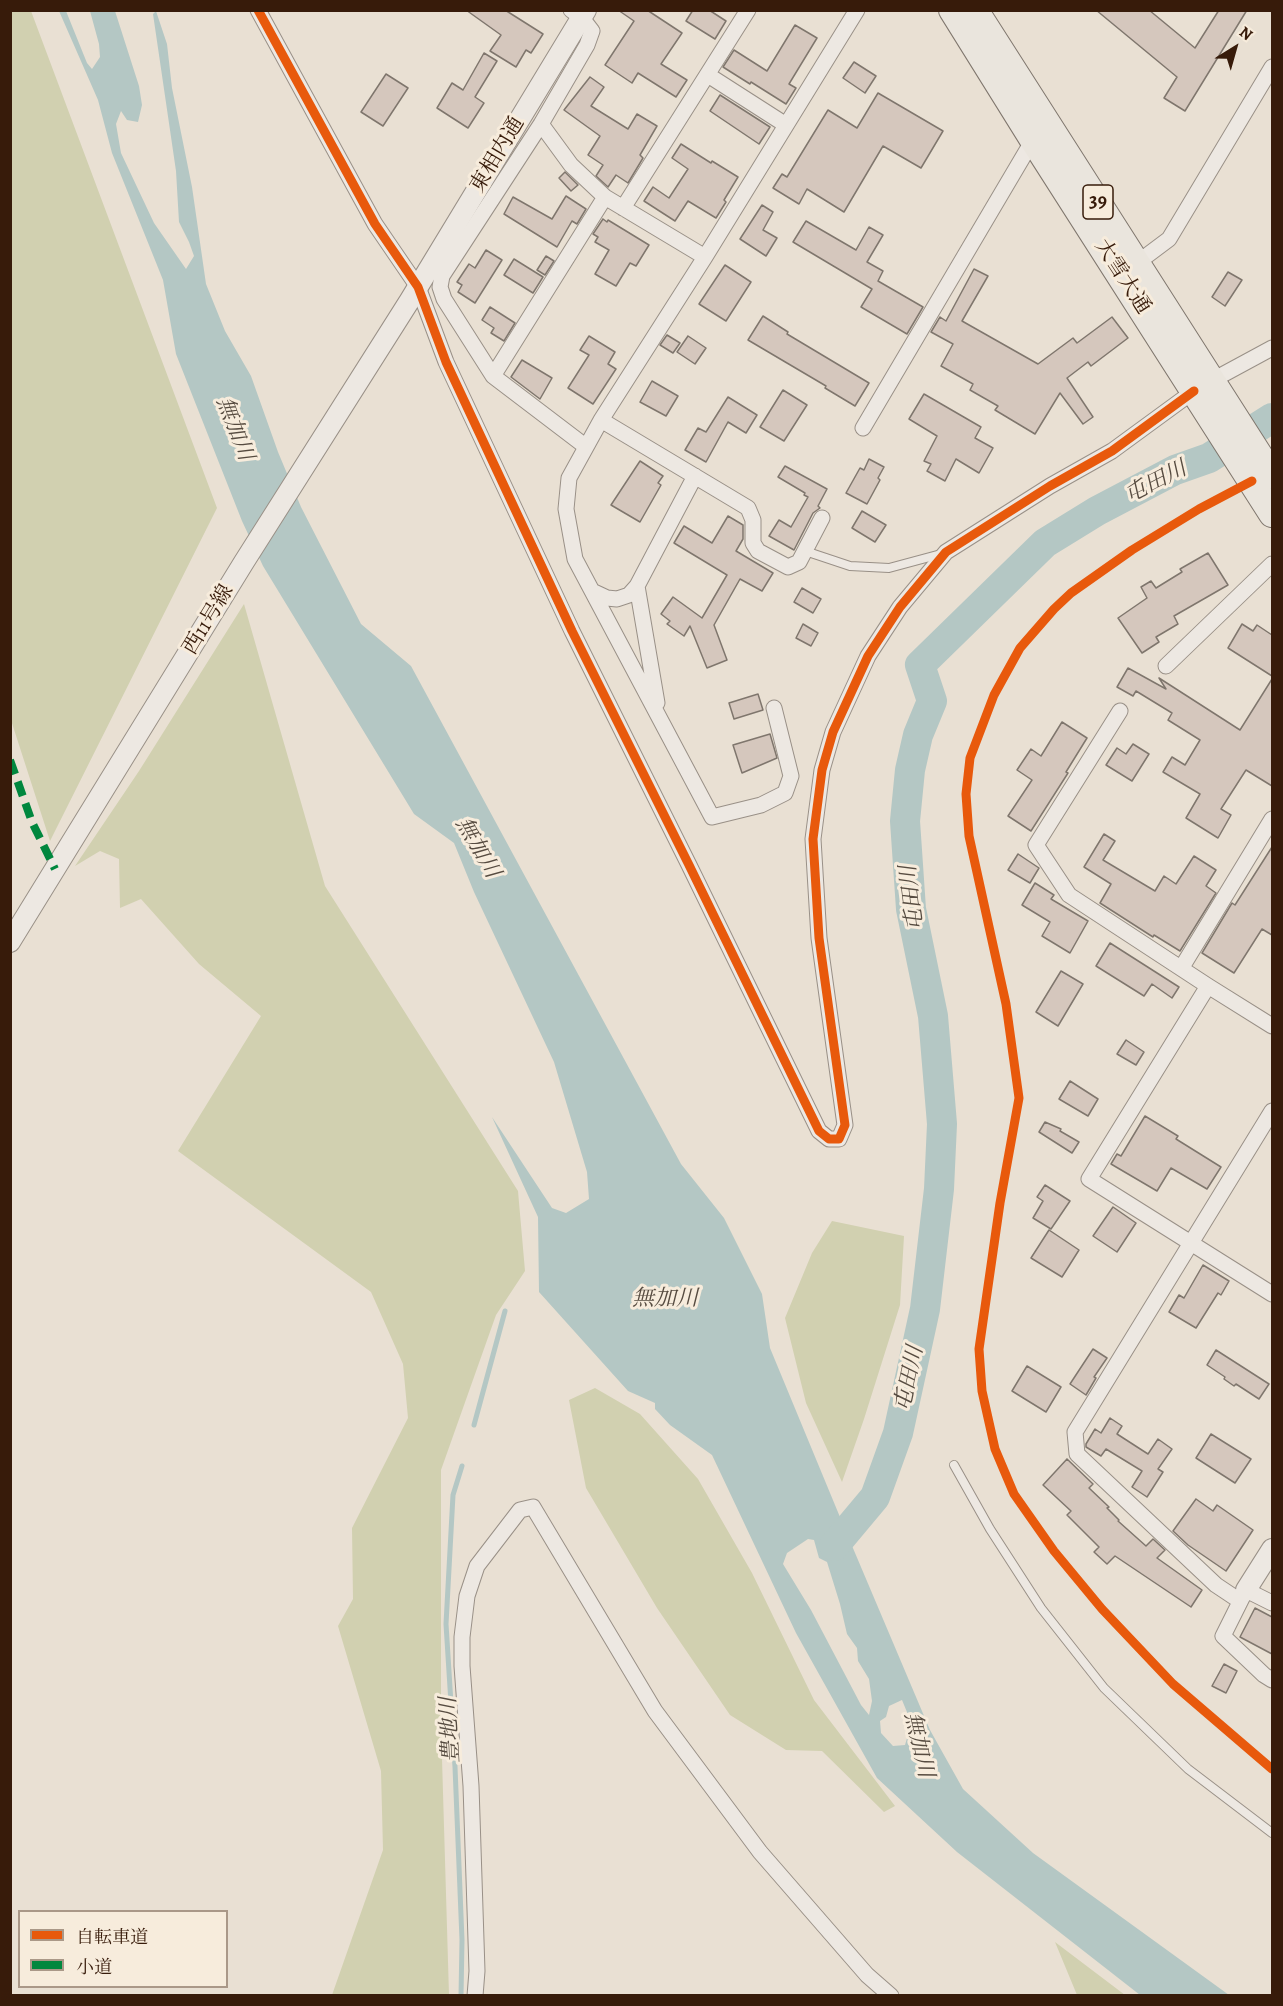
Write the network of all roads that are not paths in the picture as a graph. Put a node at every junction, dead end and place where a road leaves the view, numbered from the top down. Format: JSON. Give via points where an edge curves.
{"nodes":[{"id":1,"x":258,"y":10,"type":"edge"},
{"id":2,"x":748,"y":10,"type":"edge"},
{"id":3,"x":857,"y":10,"type":"edge"},
{"id":4,"x":952,"y":10,"type":"edge"},
{"id":5,"x":975,"y":10,"type":"edge"},
{"id":6,"x":580,"y":13,"type":"edge"},
{"id":7,"x":1272,"y":67,"type":"edge"},
{"id":8,"x":708,"y":75,"type":"junction"},
{"id":9,"x":541,"y":124,"type":"junction"},
{"id":10,"x":786,"y":125,"type":"junction"},
{"id":11,"x":1033,"y":140,"type":"junction"},
{"id":12,"x":605,"y":197,"type":"junction"},
{"id":13,"x":623,"y":208,"type":"junction"},
{"id":14,"x":705,"y":257,"type":"junction"},
{"id":15,"x":1137,"y":263,"type":"junction"},
{"id":16,"x":414,"y":294,"type":"junction"},
{"id":17,"x":1272,"y":348,"type":"edge"},
{"id":18,"x":493,"y":376,"type":"junction"},
{"id":19,"x":1207,"y":392,"type":"junction"},
{"id":20,"x":601,"y":420,"type":"junction"},
{"id":21,"x":863,"y":428,"type":"dead end"},
{"id":22,"x":585,"y":446,"type":"junction"},
{"id":23,"x":1264,"y":468,"type":"edge"},
{"id":24,"x":695,"y":476,"type":"junction"},
{"id":25,"x":1272,"y":514,"type":"edge"},
{"id":26,"x":822,"y":518,"type":"dead end"},
{"id":27,"x":805,"y":551,"type":"junction"},
{"id":28,"x":946,"y":552,"type":"junction"},
{"id":29,"x":1272,"y":564,"type":"edge"},
{"id":30,"x":637,"y":586,"type":"junction"},
{"id":31,"x":592,"y":591,"type":"junction"},
{"id":32,"x":1166,"y":666,"type":"dead end"},
{"id":33,"x":774,"y":708,"type":"dead end"},
{"id":34,"x":1119,"y":711,"type":"dead end"},
{"id":35,"x":659,"y":717,"type":"junction"},
{"id":36,"x":1272,"y":819,"type":"edge"},
{"id":37,"x":10,"y":942,"type":"edge"},
{"id":38,"x":1182,"y":967,"type":"junction"},
{"id":39,"x":1208,"y":986,"type":"junction"},
{"id":40,"x":1272,"y":1026,"type":"edge"},
{"id":41,"x":1272,"y":1111,"type":"edge"},
{"id":42,"x":1191,"y":1244,"type":"junction"},
{"id":43,"x":1272,"y":1294,"type":"edge"},
{"id":44,"x":954,"y":1465,"type":"dead end"},
{"id":45,"x":1272,"y":1549,"type":"edge"},
{"id":46,"x":1243,"y":1595,"type":"junction"},
{"id":47,"x":1272,"y":1603,"type":"edge"},
{"id":48,"x":1272,"y":1680,"type":"edge"},
{"id":49,"x":1272,"y":1833,"type":"edge"},
{"id":50,"x":475,"y":1995,"type":"edge"},
{"id":51,"x":891,"y":1995,"type":"edge"}],
"edges":[{"from":1,"to":16,"type":"street"},
{"from":2,"to":8,"type":"street"},
{"from":3,"to":10,"type":"street"},
{"from":4,"to":11,"type":"highway","name":"大雪大通","number":"39"},
{"from":5,"to":15,"type":"highway","name":"大雪大通","number":"39"},
{"from":6,"to":9,"type":"street","via":[[592,31]]},
{"from":6,"to":16,"type":"street","name":"東相内通"},
{"from":7,"to":15,"type":"street","via":[[1170,238]]},
{"from":8,"to":10,"type":"street"},
{"from":8,"to":13,"type":"street"},
{"from":9,"to":12,"type":"street","via":[[571,165]]},
{"from":9,"to":18,"type":"street","via":[[442,276],[444,298]]},
{"from":10,"to":14,"type":"street"},
{"from":11,"to":19,"type":"highway","name":"大雪大通","number":"39"},
{"from":11,"to":21,"type":"street"},
{"from":12,"to":13,"type":"street"},
{"from":12,"to":18,"type":"street"},
{"from":13,"to":14,"type":"street"},
{"from":14,"to":20,"type":"street"},
{"from":15,"to":19,"type":"highway","name":"大雪大通","number":"39"},
{"from":16,"to":28,"type":"street","via":[[572,631],[819,1131],[830,1139],[839,1139],[845,1125],[819,938],[813,839],[822,770],[833,732],[868,656],[900,607]]},
{"from":16,"to":37,"type":"street","name":"西11号線"},
{"from":17,"to":19,"type":"street"},
{"from":18,"to":22,"type":"street"},
{"from":19,"to":23,"type":"highway","name":"大雪大通","number":"39"},
{"from":19,"to":28,"type":"street"},
{"from":20,"to":22,"type":"street"},
{"from":20,"to":24,"type":"street"},
{"from":22,"to":31,"type":"street","via":[[569,478],[566,509],[575,559]]},
{"from":23,"to":25,"type":"highway","name":"大雪大通","number":"39"},
{"from":24,"to":27,"type":"street","via":[[748,508],[753,520],[753,543],[758,551],[788,567],[799,562]]},
{"from":24,"to":30,"type":"street"},
{"from":26,"to":27,"type":"street"},
{"from":27,"to":28,"type":"lane","via":[[850,566],[889,567]]},
{"from":29,"to":32,"type":"street"},
{"from":30,"to":31,"type":"street","via":[[629,596],[617,599]]},
{"from":30,"to":35,"type":"street"},
{"from":31,"to":35,"type":"street"},
{"from":33,"to":35,"type":"street","via":[[791,776],[785,793],[761,805],[712,817]]},
{"from":34,"to":38,"type":"street","via":[[1036,845],[1070,895]]},
{"from":36,"to":38,"type":"street"},
{"from":38,"to":39,"type":"street"},
{"from":39,"to":40,"type":"street"},
{"from":39,"to":42,"type":"street","via":[[1089,1179]]},
{"from":41,"to":42,"type":"street"},
{"from":42,"to":43,"type":"street"},
{"from":42,"to":46,"type":"street","via":[[1075,1432],[1077,1454],[1216,1585]]},
{"from":44,"to":49,"type":"lane","via":[[1041,1608],[1104,1688],[1188,1769]]},
{"from":45,"to":46,"type":"street"},
{"from":46,"to":47,"type":"street"},
{"from":46,"to":48,"type":"street","via":[[1223,1636]]},
{"from":50,"to":51,"type":"street","via":[[471,1797],[462,1637],[467,1596],[477,1566],[520,1510],[533,1507],[655,1711],[760,1852],[867,1975]]}]}
